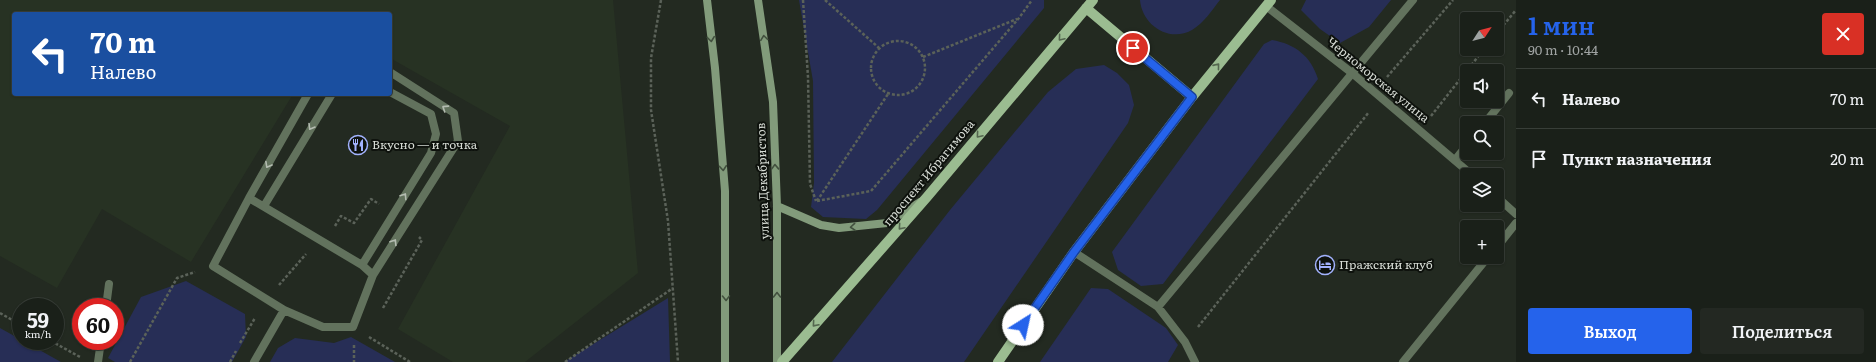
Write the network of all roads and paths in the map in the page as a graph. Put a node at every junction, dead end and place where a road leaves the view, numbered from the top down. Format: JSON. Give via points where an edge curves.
{"nodes":[{"id":1,"x":661,"y":0,"type":"edge"},
{"id":2,"x":707,"y":0,"type":"edge"},
{"id":3,"x":758,"y":0,"type":"edge"},
{"id":4,"x":803,"y":0,"type":"edge"},
{"id":5,"x":825,"y":0,"type":"edge"},
{"id":6,"x":1032,"y":0,"type":"edge"},
{"id":7,"x":1093,"y":0,"type":"edge"},
{"id":8,"x":1413,"y":0,"type":"edge"},
{"id":9,"x":1453,"y":0,"type":"edge"},
{"id":10,"x":1269,"y":3,"type":"edge"},
{"id":11,"x":1086,"y":8,"type":"junction"},
{"id":12,"x":1516,"y":10,"type":"edge"},
{"id":13,"x":1019,"y":18,"type":"junction"},
{"id":14,"x":1504,"y":25,"type":"edge"},
{"id":15,"x":879,"y":48,"type":"junction"},
{"id":16,"x":1478,"y":56,"type":"edge"},
{"id":17,"x":923,"y":57,"type":"junction"},
{"id":18,"x":392,"y":73,"type":"edge"},
{"id":19,"x":1352,"y":73,"type":"junction"},
{"id":20,"x":392,"y":93,"type":"edge"},
{"id":21,"x":1509,"y":93,"type":"dead end"},
{"id":22,"x":888,"y":94,"type":"junction"},
{"id":23,"x":1377,"y":95,"type":"junction"},
{"id":24,"x":307,"y":96,"type":"edge"},
{"id":25,"x":331,"y":96,"type":"edge"},
{"id":26,"x":1192,"y":97,"type":"junction"},
{"id":27,"x":1491,"y":116,"type":"edge"},
{"id":28,"x":1420,"y":129,"type":"junction"},
{"id":29,"x":1460,"y":154,"type":"edge"},
{"id":30,"x":1455,"y":160,"type":"junction"},
{"id":31,"x":1464,"y":168,"type":"edge"},
{"id":32,"x":926,"y":197,"type":"junction"},
{"id":33,"x":249,"y":198,"type":"junction"},
{"id":34,"x":812,"y":200,"type":"dead end"},
{"id":35,"x":817,"y":201,"type":"junction"},
{"id":36,"x":1504,"y":203,"type":"edge"},
{"id":37,"x":264,"y":206,"type":"junction"},
{"id":38,"x":777,"y":206,"type":"junction"},
{"id":39,"x":1516,"y":214,"type":"edge"},
{"id":40,"x":1516,"y":223,"type":"edge"},
{"id":41,"x":1504,"y":238,"type":"edge"},
{"id":42,"x":422,"y":240,"type":"dead end"},
{"id":43,"x":1074,"y":252,"type":"junction"},
{"id":44,"x":1482,"y":264,"type":"edge"},
{"id":45,"x":362,"y":265,"type":"junction"},
{"id":46,"x":213,"y":266,"type":"junction"},
{"id":47,"x":373,"y":275,"type":"junction"},
{"id":48,"x":109,"y":284,"type":"dead end"},
{"id":49,"x":674,"y":288,"type":"junction"},
{"id":50,"x":107,"y":298,"type":"edge"},
{"id":51,"x":1158,"y":307,"type":"junction"},
{"id":52,"x":383,"y":308,"type":"dead end"},
{"id":53,"x":284,"y":310,"type":"junction"},
{"id":54,"x":0,"y":313,"type":"edge"},
{"id":55,"x":12,"y":320,"type":"edge"},
{"id":56,"x":353,"y":327,"type":"junction"},
{"id":57,"x":1185,"y":342,"type":"junction"},
{"id":58,"x":64,"y":348,"type":"edge"},
{"id":59,"x":100,"y":350,"type":"edge"},
{"id":60,"x":82,"y":358,"type":"dead end"},
{"id":61,"x":98,"y":362,"type":"edge"},
{"id":62,"x":130,"y":362,"type":"edge"},
{"id":63,"x":254,"y":362,"type":"edge"},
{"id":64,"x":410,"y":362,"type":"edge"},
{"id":65,"x":565,"y":362,"type":"edge"},
{"id":66,"x":678,"y":362,"type":"edge"},
{"id":67,"x":725,"y":362,"type":"edge"},
{"id":68,"x":777,"y":362,"type":"edge"},
{"id":69,"x":782,"y":362,"type":"edge"},
{"id":70,"x":998,"y":362,"type":"edge"},
{"id":71,"x":1194,"y":362,"type":"edge"},
{"id":72,"x":1403,"y":362,"type":"edge"}],
"edges":[{"from":1,"to":49,"type":"path","via":[[651,58],[651,110],[668,221]]},
{"from":2,"to":67,"type":"main road","one_way":true,"via":[[725,191]]},
{"from":38,"to":3,"type":"main road","name":"улица Декабристов","one_way":true,"via":[[773,102]]},
{"from":4,"to":35,"type":"path","via":[[808,77],[810,184]]},
{"from":5,"to":15,"type":"path"},
{"from":6,"to":13,"type":"path"},
{"from":7,"to":11,"type":"main road","name":"проспект Ибрагимова"},
{"from":8,"to":19,"type":"street"},
{"from":9,"to":23,"type":"path","via":[[1385,80]]},
{"from":10,"to":19,"type":"street","name":"Черноморская улица"},
{"from":26,"to":10,"type":"main road","one_way":true},
{"from":11,"to":26,"type":"main road"},
{"from":11,"to":32,"type":"main road","name":"проспект Ибрагимова","one_way":true},
{"from":12,"to":14,"type":"path"},
{"from":13,"to":17,"type":"path"},
{"from":13,"to":35,"type":"path","via":[[871,191]]},
{"from":15,"to":17,"type":"path","via":[[887,42],[896,40],[912,45]]},
{"from":15,"to":22,"type":"path","via":[[870,62],[870,72],[876,85]]},
{"from":16,"to":28,"type":"path"},
{"from":17,"to":22,"type":"path","via":[[924,76],[915,89],[907,94]]},
{"from":47,"to":18,"type":"street","one_way":true,"via":[[458,141],[454,113]]},
{"from":19,"to":23,"type":"street","name":"Черноморская улица"},
{"from":19,"to":51,"type":"street"},
{"from":45,"to":20,"type":"street","one_way":true,"via":[[431,153],[436,134],[431,114]]},
{"from":21,"to":27,"type":"street"},
{"from":22,"to":35,"type":"path"},
{"from":23,"to":28,"type":"street","name":"Черноморская улица"},
{"from":23,"to":57,"type":"path","via":[[1370,112]]},
{"from":24,"to":33,"type":"street","one_way":true},
{"from":25,"to":37,"type":"street","one_way":true},
{"from":26,"to":43,"type":"main road"},
{"from":28,"to":30,"type":"street","name":"Черноморская улица"},
{"from":29,"to":30,"type":"street"},
{"from":30,"to":31,"type":"street","name":"Черноморская улица"},
{"from":32,"to":38,"type":"main road","one_way":true,"via":[[887,223],[839,228],[821,225]]},
{"from":32,"to":69,"type":"main road","name":"проспект Ибрагимова","one_way":true},
{"from":33,"to":37,"type":"street"},
{"from":33,"to":46,"type":"street"},
{"from":34,"to":35,"type":"path"},
{"from":36,"to":39,"type":"street"},
{"from":37,"to":45,"type":"street"},
{"from":68,"to":38,"type":"main road","name":"улица Декабристов","one_way":true},
{"from":40,"to":41,"type":"street"},
{"from":42,"to":52,"type":"path"},
{"from":43,"to":51,"type":"street"},
{"from":43,"to":70,"type":"main road"},
{"from":44,"to":72,"type":"street"},
{"from":45,"to":47,"type":"street"},
{"from":46,"to":53,"type":"street"},
{"from":46,"to":62,"type":"path","via":[[177,278]]},
{"from":47,"to":56,"type":"street"},
{"from":48,"to":50,"type":"street"},
{"from":49,"to":65,"type":"path"},
{"from":49,"to":66,"type":"path"},
{"from":51,"to":57,"type":"street"},
{"from":53,"to":56,"type":"street","via":[[323,327]]},
{"from":53,"to":63,"type":"street"},
{"from":54,"to":55,"type":"path"},
{"from":56,"to":64,"type":"path"},
{"from":57,"to":71,"type":"street"},
{"from":58,"to":60,"type":"path"},
{"from":59,"to":61,"type":"street"}]}
